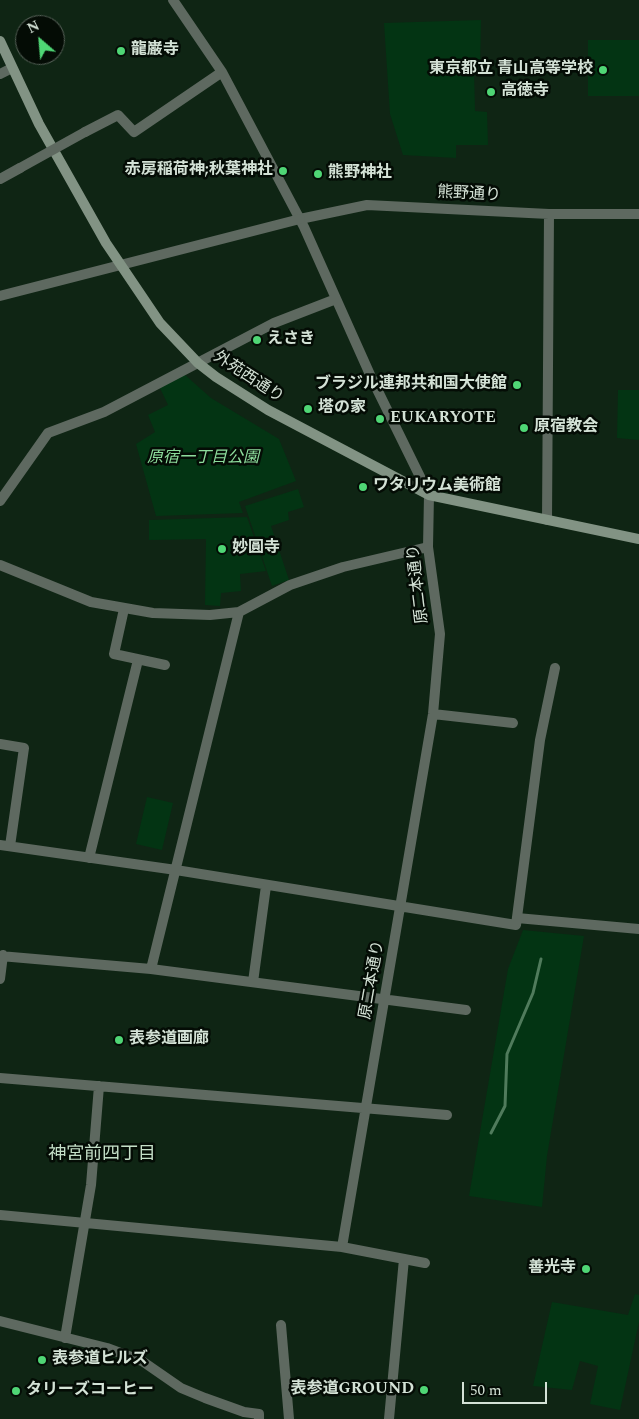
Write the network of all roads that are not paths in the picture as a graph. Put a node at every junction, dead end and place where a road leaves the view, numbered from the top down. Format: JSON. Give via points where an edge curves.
{"nodes":[{"id":1,"x":173,"y":0,"type":"edge"},
{"id":2,"x":0,"y":41,"type":"edge"},
{"id":3,"x":12,"y":68,"type":"junction"},
{"id":4,"x":222,"y":72,"type":"junction"},
{"id":5,"x":0,"y":74,"type":"edge"},
{"id":6,"x":0,"y":179,"type":"edge"},
{"id":7,"x":549,"y":214,"type":"junction"},
{"id":8,"x":639,"y":214,"type":"edge"},
{"id":9,"x":300,"y":218,"type":"junction"},
{"id":10,"x":120,"y":266,"type":"junction"},
{"id":11,"x":0,"y":296,"type":"edge"},
{"id":12,"x":336,"y":299,"type":"junction"},
{"id":13,"x":198,"y":363,"type":"junction"},
{"id":14,"x":429,"y":495,"type":"junction"},
{"id":15,"x":0,"y":501,"type":"edge"},
{"id":16,"x":547,"y":520,"type":"junction"},
{"id":17,"x":639,"y":539,"type":"edge"},
{"id":18,"x":428,"y":547,"type":"junction"},
{"id":19,"x":0,"y":565,"type":"edge"},
{"id":20,"x":124,"y":609,"type":"junction"},
{"id":21,"x":239,"y":612,"type":"junction"},
{"id":22,"x":138,"y":660,"type":"junction"},
{"id":23,"x":165,"y":665,"type":"dead end"},
{"id":24,"x":555,"y":668,"type":"dead end"},
{"id":25,"x":433,"y":714,"type":"junction"},
{"id":26,"x":513,"y":723,"type":"dead end"},
{"id":27,"x":0,"y":744,"type":"edge"},
{"id":28,"x":5,"y":846,"type":"edge"},
{"id":29,"x":89,"y":858,"type":"junction"},
{"id":30,"x":176,"y":870,"type":"junction"},
{"id":31,"x":266,"y":886,"type":"junction"},
{"id":32,"x":400,"y":908,"type":"junction"},
{"id":33,"x":517,"y":918,"type":"junction"},
{"id":34,"x":639,"y":929,"type":"edge"},
{"id":35,"x":2,"y":955,"type":"edge"},
{"id":36,"x":151,"y":969,"type":"junction"},
{"id":37,"x":0,"y":979,"type":"edge"},
{"id":38,"x":253,"y":982,"type":"junction"},
{"id":39,"x":385,"y":1000,"type":"junction"},
{"id":40,"x":466,"y":1010,"type":"dead end"},
{"id":41,"x":0,"y":1078,"type":"edge"},
{"id":42,"x":99,"y":1086,"type":"junction"},
{"id":43,"x":365,"y":1108,"type":"junction"},
{"id":44,"x":447,"y":1115,"type":"dead end"},
{"id":45,"x":0,"y":1215,"type":"edge"},
{"id":46,"x":86,"y":1223,"type":"junction"},
{"id":47,"x":342,"y":1247,"type":"junction"},
{"id":48,"x":404,"y":1259,"type":"junction"},
{"id":49,"x":425,"y":1263,"type":"dead end"},
{"id":50,"x":0,"y":1321,"type":"edge"},
{"id":51,"x":280,"y":1325,"type":"dead end"},
{"id":52,"x":66,"y":1338,"type":"junction"},
{"id":53,"x":259,"y":1419,"type":"edge"},
{"id":54,"x":290,"y":1419,"type":"edge"},
{"id":55,"x":389,"y":1419,"type":"edge"}],
"edges":[{"from":1,"to":4,"type":"street"},
{"from":2,"to":3,"type":"main road","name":"外苑西通り"},
{"from":3,"to":5,"type":"street"},
{"from":3,"to":10,"type":"main road","name":"外苑西通り","via":[[69,180]]},
{"from":4,"to":6,"type":"street","bridge":true,"via":[[134,132],[118,115]]},
{"from":4,"to":9,"type":"street"},
{"from":7,"to":8,"type":"street","name":"熊野通り"},
{"from":7,"to":9,"type":"street","name":"熊野通り","via":[[366,205]]},
{"from":7,"to":16,"type":"street"},
{"from":9,"to":10,"type":"street","name":"熊野通り"},
{"from":9,"to":12,"type":"street"},
{"from":10,"to":11,"type":"street","name":"熊野通り"},
{"from":10,"to":13,"type":"main road","name":"外苑西通り","via":[[160,323]]},
{"from":12,"to":13,"type":"street","via":[[274,323]]},
{"from":12,"to":14,"type":"street"},
{"from":13,"to":14,"type":"main road","name":"外苑西通り","via":[[268,410]]},
{"from":13,"to":15,"type":"street","via":[[104,412],[48,433]]},
{"from":14,"to":16,"type":"main road","name":"外苑西通り"},
{"from":14,"to":18,"type":"street","name":"原二本通り"},
{"from":16,"to":17,"type":"main road","name":"外苑西通り"},
{"from":18,"to":21,"type":"street","via":[[372,559],[313,577]]},
{"from":18,"to":25,"type":"street","name":"原二本通り","via":[[440,634]]},
{"from":19,"to":20,"type":"street","via":[[92,602]]},
{"from":20,"to":21,"type":"street","via":[[187,615]]},
{"from":20,"to":22,"type":"street","via":[[114,654]]},
{"from":21,"to":30,"type":"street"},
{"from":22,"to":23,"type":"street"},
{"from":22,"to":29,"type":"street"},
{"from":24,"to":33,"type":"street","via":[[540,740]]},
{"from":25,"to":26,"type":"street"},
{"from":25,"to":32,"type":"street","name":"原二本通り"},
{"from":27,"to":28,"type":"street","via":[[24,748]]},
{"from":28,"to":29,"type":"street"},
{"from":29,"to":30,"type":"street"},
{"from":30,"to":31,"type":"street"},
{"from":30,"to":36,"type":"street"},
{"from":31,"to":32,"type":"street"},
{"from":31,"to":38,"type":"street"},
{"from":32,"to":33,"type":"street","via":[[516,925]]},
{"from":32,"to":39,"type":"street","name":"原二本通り"},
{"from":33,"to":34,"type":"street"},
{"from":35,"to":36,"type":"street"},
{"from":35,"to":37,"type":"street"},
{"from":36,"to":38,"type":"street"},
{"from":38,"to":39,"type":"street"},
{"from":39,"to":40,"type":"street"},
{"from":39,"to":43,"type":"street","name":"原二本通り"},
{"from":41,"to":42,"type":"street"},
{"from":42,"to":43,"type":"street"},
{"from":42,"to":46,"type":"street"},
{"from":43,"to":44,"type":"street"},
{"from":43,"to":47,"type":"street","name":"原二本通り"},
{"from":45,"to":46,"type":"street"},
{"from":46,"to":47,"type":"street"},
{"from":46,"to":52,"type":"street"},
{"from":47,"to":48,"type":"street"},
{"from":48,"to":49,"type":"street"},
{"from":48,"to":55,"type":"street"},
{"from":50,"to":52,"type":"street"},
{"from":51,"to":54,"type":"street"},
{"from":52,"to":53,"type":"street","via":[[142,1361],[181,1388],[244,1412],[259,1414]]}]}
